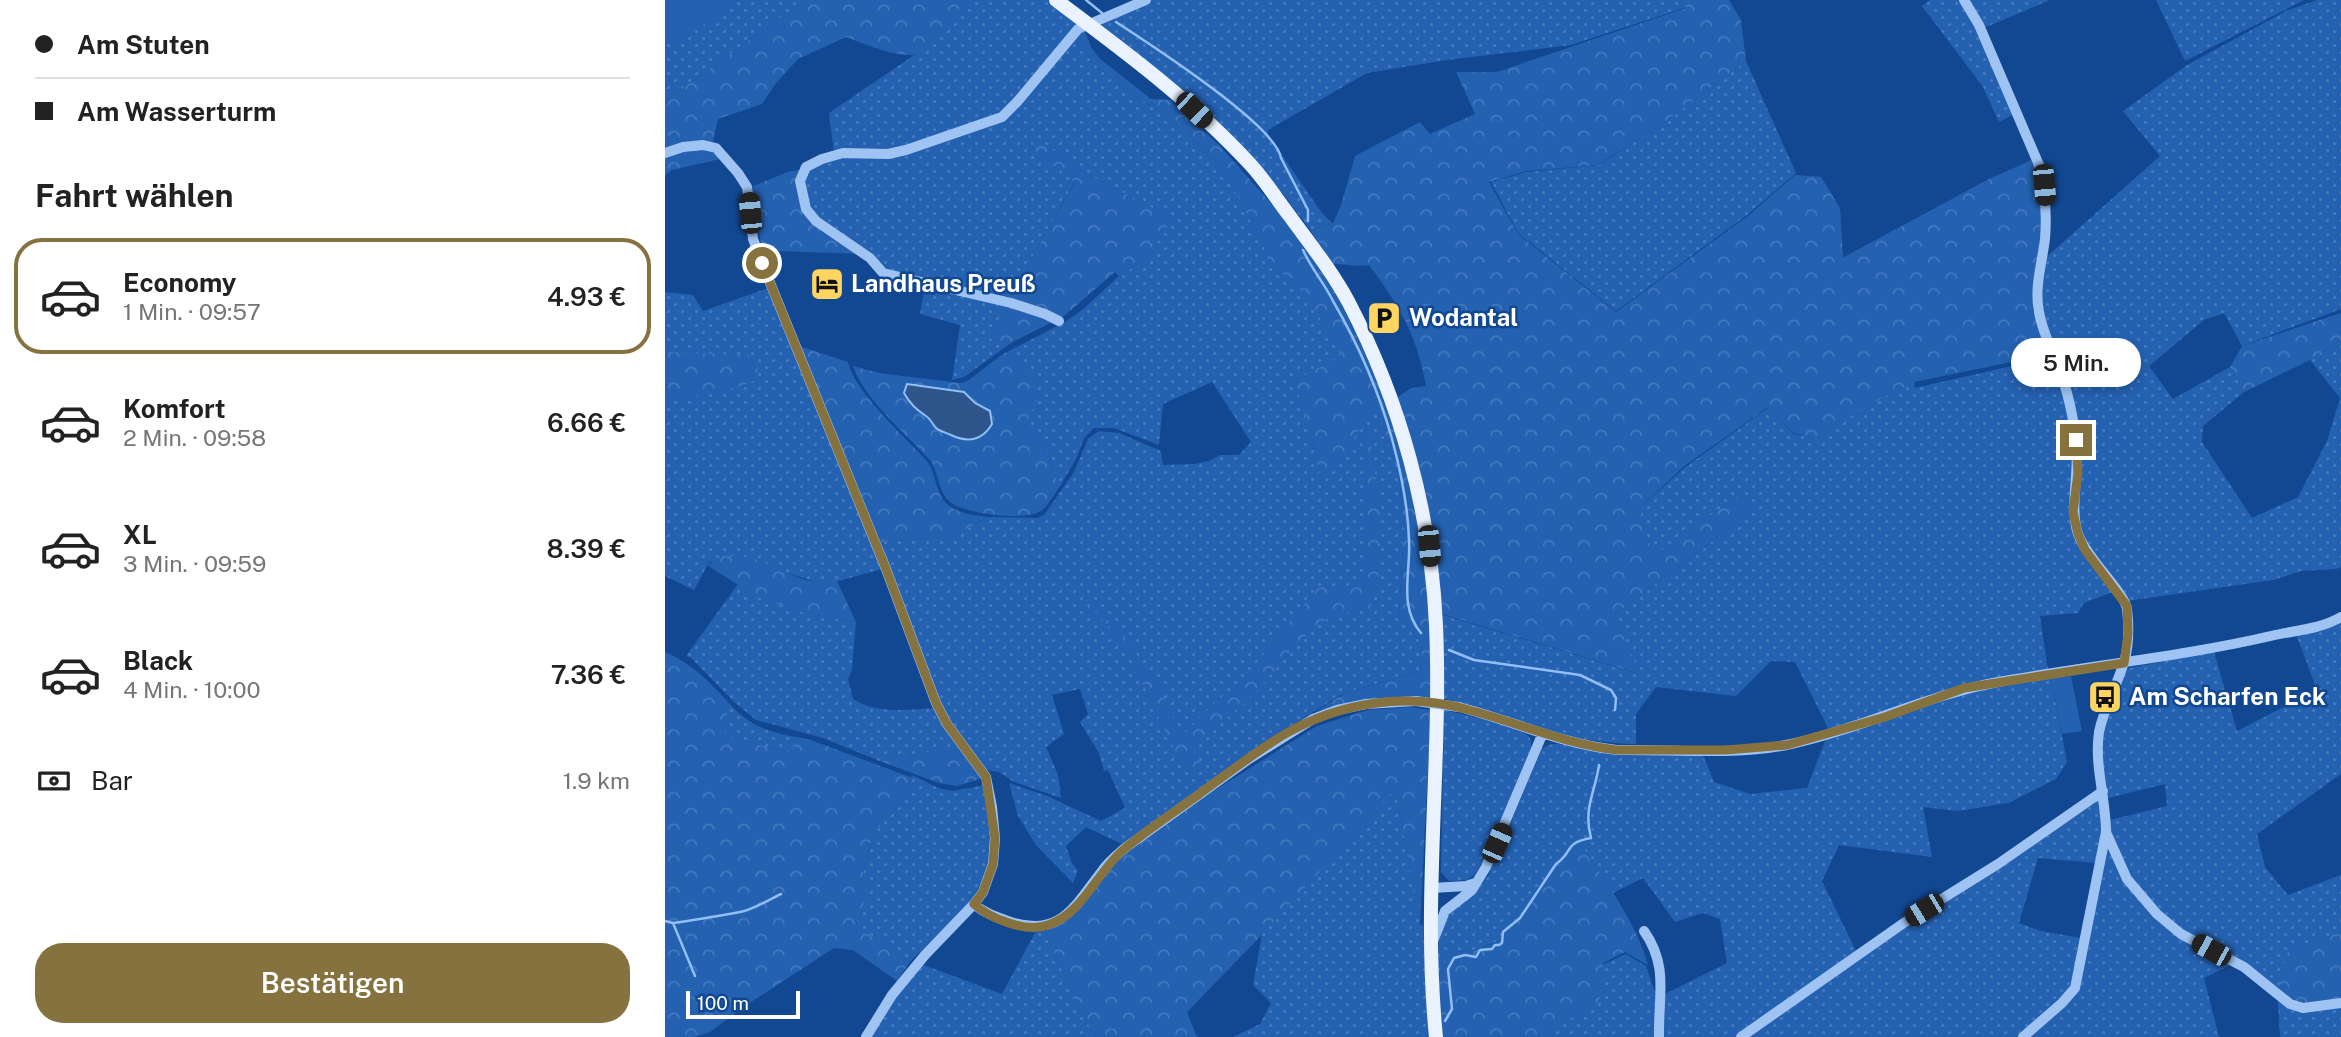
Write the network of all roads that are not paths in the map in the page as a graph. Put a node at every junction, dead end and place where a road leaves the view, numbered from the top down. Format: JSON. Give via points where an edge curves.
{"nodes":[{"id":1,"x":1056,"y":0,"type":"edge"},
{"id":2,"x":1146,"y":0,"type":"edge"},
{"id":3,"x":1964,"y":0,"type":"edge"},
{"id":4,"x":1090,"y":25,"type":"junction"},
{"id":5,"x":665,"y":153,"type":"edge"},
{"id":6,"x":1059,"y":321,"type":"dead end"},
{"id":7,"x":2341,"y":617,"type":"edge"},
{"id":8,"x":2124,"y":663,"type":"junction"},
{"id":9,"x":1542,"y":735,"type":"junction"},
{"id":10,"x":2103,"y":791,"type":"junction"},
{"id":11,"x":2106,"y":832,"type":"junction"},
{"id":12,"x":1475,"y":883,"type":"junction"},
{"id":13,"x":1432,"y":894,"type":"junction"},
{"id":14,"x":1457,"y":900,"type":"junction"},
{"id":15,"x":974,"y":904,"type":"junction"},
{"id":16,"x":1644,"y":931,"type":"dead end"},
{"id":17,"x":1433,"y":944,"type":"junction"},
{"id":18,"x":2341,"y":1003,"type":"edge"},
{"id":19,"x":866,"y":1037,"type":"edge"},
{"id":20,"x":1436,"y":1037,"type":"edge"},
{"id":21,"x":1658,"y":1037,"type":"edge"},
{"id":22,"x":1741,"y":1037,"type":"edge"},
{"id":23,"x":2023,"y":1037,"type":"edge"}],
"edges":[{"from":1,"to":4,"type":"main road"},
{"from":2,"to":4,"type":"street"},
{"from":3,"to":8,"type":"street","via":[[1979,25],[2044,185],[2045,238],[2038,312],[2067,392],[2076,440],[2073,512],[2078,534],[2127,606]]},
{"from":4,"to":6,"type":"street","via":[[1078,29],[1002,117],[888,155],[843,153],[822,159],[806,167],[800,181],[806,209],[816,221],[870,258],[883,273],[1011,303]]},
{"from":4,"to":13,"type":"main road","via":[[1194,110],[1251,165],[1329,270],[1390,391],[1429,546],[1436,623]]},
{"from":5,"to":15,"type":"street","via":[[691,145],[716,148],[747,187],[753,239],[936,703],[986,777],[995,838],[993,864]]},
{"from":7,"to":8,"type":"street","via":[[2315,628]]},
{"from":8,"to":9,"type":"street","via":[[1964,688],[1787,745],[1617,750]]},
{"from":8,"to":10,"type":"street","via":[[2099,731]]},
{"from":9,"to":12,"type":"street","via":[[1492,855]]},
{"from":9,"to":15,"type":"street","bridge":true,"via":[[1459,707],[1416,701],[1338,710],[1283,736],[1125,848],[1074,908],[1050,925],[1023,926]]},
{"from":10,"to":11,"type":"street"},
{"from":10,"to":22,"type":"street"},
{"from":11,"to":18,"type":"street","via":[[2127,879],[2181,934],[2244,967],[2290,1003],[2303,1008]]},
{"from":11,"to":23,"type":"street","via":[[2075,988]]},
{"from":12,"to":13,"type":"street"},
{"from":12,"to":14,"type":"street"},
{"from":13,"to":14,"type":"street"},
{"from":13,"to":17,"type":"main road"},
{"from":14,"to":17,"type":"street","via":[[1445,911]]},
{"from":15,"to":19,"type":"street","via":[[892,995]]},
{"from":16,"to":21,"type":"street","via":[[1654,945],[1661,970]]},
{"from":17,"to":20,"type":"main road"}]}
